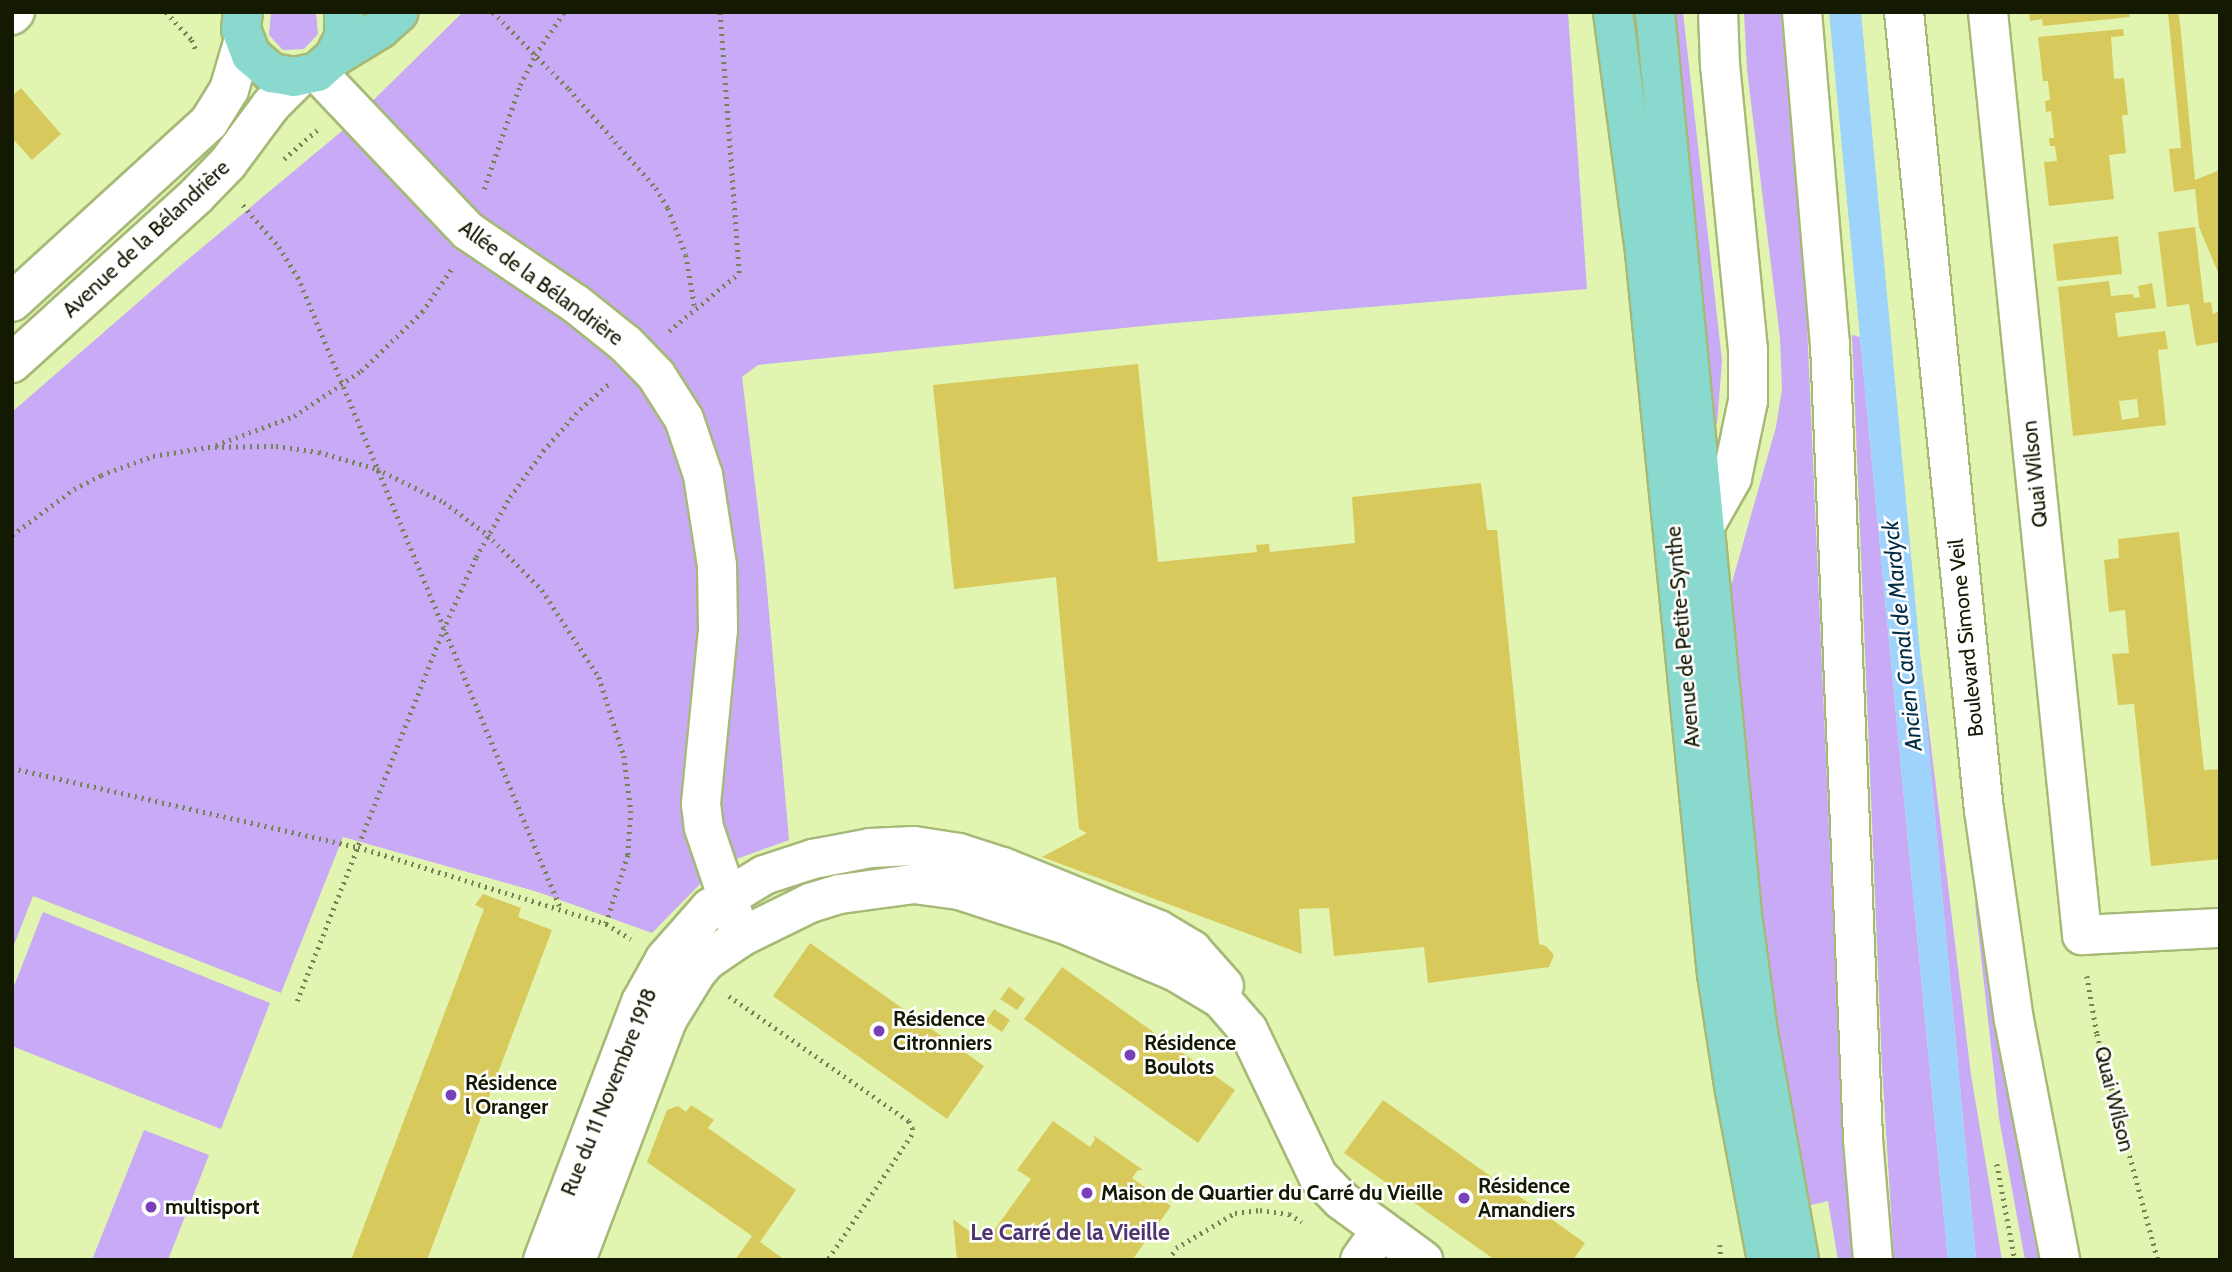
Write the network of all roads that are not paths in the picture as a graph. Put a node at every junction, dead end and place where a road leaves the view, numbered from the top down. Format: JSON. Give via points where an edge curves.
{"nodes":[{"id":1,"x":344,"y":12,"type":"edge"},
{"id":2,"x":399,"y":12,"type":"edge"},
{"id":3,"x":1613,"y":12,"type":"edge"},
{"id":4,"x":1655,"y":12,"type":"edge"},
{"id":5,"x":1718,"y":12,"type":"edge"},
{"id":6,"x":1802,"y":12,"type":"edge"},
{"id":7,"x":1904,"y":12,"type":"edge"},
{"id":8,"x":1988,"y":12,"type":"edge"},
{"id":9,"x":242,"y":21,"type":"edge"},
{"id":10,"x":317,"y":69,"type":"junction"},
{"id":11,"x":20,"y":282,"type":"edge"},
{"id":12,"x":12,"y":363,"type":"edge"},
{"id":13,"x":1704,"y":529,"type":"junction"},
{"id":14,"x":1677,"y":574,"type":"junction"},
{"id":15,"x":726,"y":896,"type":"junction"},
{"id":16,"x":2220,"y":928,"type":"edge"},
{"id":17,"x":741,"y":937,"type":"junction"},
{"id":18,"x":680,"y":966,"type":"junction"},
{"id":19,"x":1238,"y":1017,"type":"junction"},
{"id":20,"x":1371,"y":1245,"type":"edge"},
{"id":21,"x":543,"y":1260,"type":"edge"},
{"id":22,"x":576,"y":1260,"type":"edge"},
{"id":23,"x":1423,"y":1260,"type":"edge"},
{"id":24,"x":1767,"y":1260,"type":"edge"},
{"id":25,"x":1799,"y":1260,"type":"edge"},
{"id":26,"x":1873,"y":1260,"type":"edge"},
{"id":27,"x":2060,"y":1260,"type":"edge"}],
"edges":[{"from":1,"to":10,"type":"main road","via":[[344,37]]},
{"from":2,"to":10,"type":"main road"},
{"from":3,"to":14,"type":"main road","name":"Avenue de Petite-Synthe","via":[[1645,252]]},
{"from":4,"to":13,"type":"main road","name":"Avenue de Petite-Synthe"},
{"from":5,"to":13,"type":"street","via":[[1749,377],[1736,466]]},
{"from":6,"to":26,"type":"street","via":[[1831,355],[1863,1139]]},
{"from":7,"to":27,"type":"street","name":"Boulevard Simone Veil","via":[[1984,810],[2014,1020]]},
{"from":8,"to":16,"type":"street","name":"Quai Wilson","via":[[2082,935]]},
{"from":9,"to":10,"type":"main road","via":[[251,55],[267,70],[283,76]]},
{"from":9,"to":11,"type":"street","name":"Avenue de la Bélandrière","via":[[229,90],[209,122]]},
{"from":10,"to":12,"type":"street","name":"Avenue de la Bélandrière","via":[[271,105],[228,163],[197,195]]},
{"from":10,"to":15,"type":"street","name":"Allée de la Bélandrière","via":[[468,231],[611,330],[671,396],[684,419],[703,475],[716,565],[718,630],[701,804],[707,840]]},
{"from":13,"to":14,"type":"street"},
{"from":13,"to":25,"type":"main road","name":"Avenue de Petite-Synthe","via":[[1748,968]]},
{"from":14,"to":24,"type":"main road","name":"Avenue de Petite-Synthe","via":[[1717,974]]},
{"from":15,"to":17,"type":"street","name":"Allée de la Bélandrière"},
{"from":15,"to":18,"type":"street","name":"Rue du 11 Novembre 1918","via":[[694,924]]},
{"from":15,"to":19,"type":"street","name":"Rue du 11 Novembre 1918","via":[[785,867],[843,852],[914,846],[958,853],[1138,920],[1177,940],[1216,974]]},
{"from":17,"to":18,"type":"street","name":"Rue du 11 Novembre 1918","via":[[706,961]]},
{"from":17,"to":19,"type":"street","name":"Rue du 11 Novembre 1918","via":[[788,912],[840,894],[914,884],[959,890],[1117,945],[1207,989]]},
{"from":18,"to":21,"type":"street","name":"Rue du 11 Novembre 1918","via":[[641,1002]]},
{"from":18,"to":22,"type":"street","name":"Rue du 11 Novembre 1918","via":[[667,1020]]},
{"from":19,"to":20,"type":"street","name":"Rue du 11 Novembre 1918","via":[[1318,1176],[1341,1200]]},
{"from":20,"to":23,"type":"street","name":"Rue du 11 Novembre 1918"}]}
